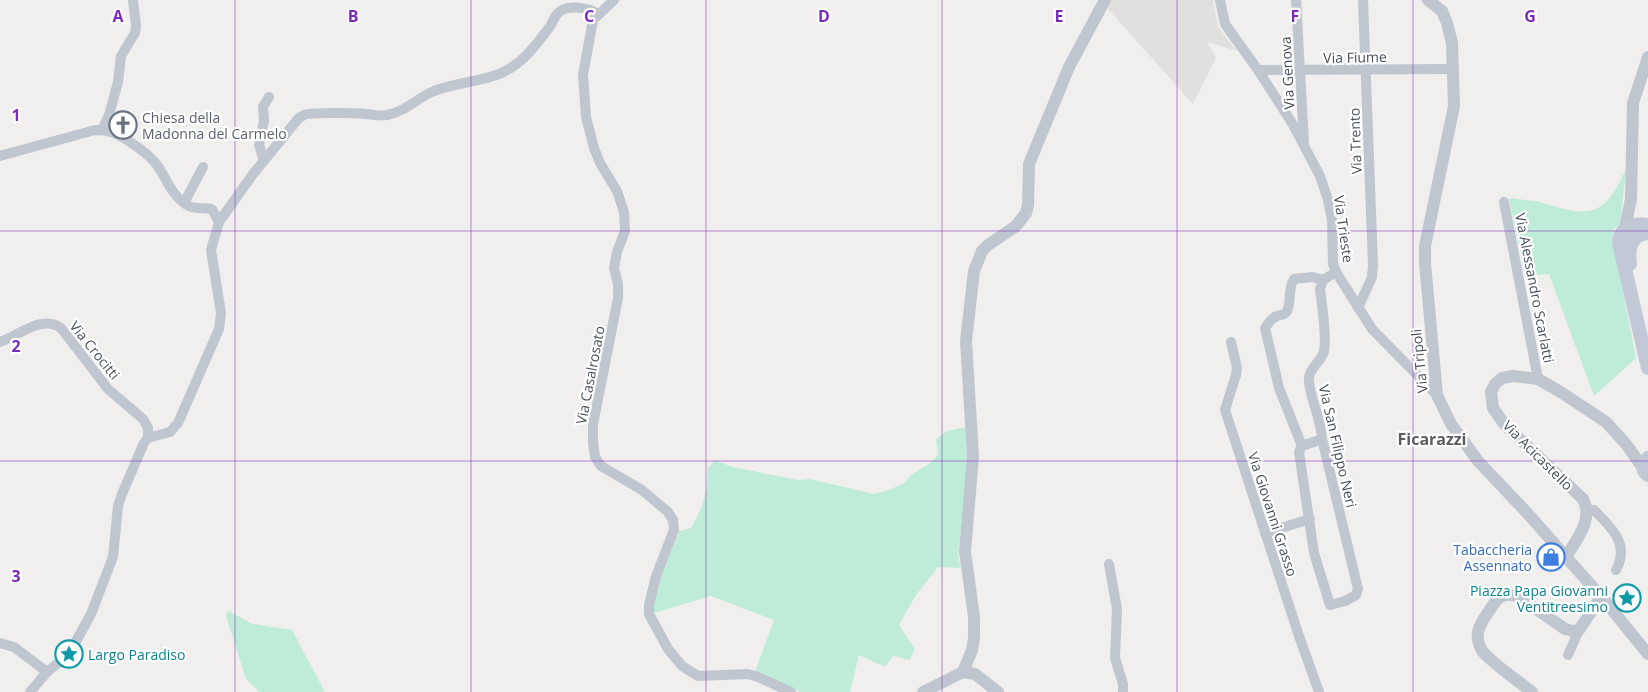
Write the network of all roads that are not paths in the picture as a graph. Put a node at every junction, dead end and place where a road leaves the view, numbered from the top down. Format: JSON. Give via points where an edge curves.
{"nodes":[{"id":1,"x":133,"y":0,"type":"edge"},
{"id":2,"x":597,"y":0,"type":"edge"},
{"id":3,"x":1105,"y":0,"type":"edge"},
{"id":4,"x":1220,"y":0,"type":"edge"},
{"id":5,"x":1296,"y":0,"type":"edge"},
{"id":6,"x":1363,"y":0,"type":"edge"},
{"id":7,"x":1428,"y":0,"type":"edge"},
{"id":8,"x":613,"y":1,"type":"edge"},
{"id":9,"x":592,"y":14,"type":"junction"},
{"id":10,"x":1648,"y":57,"type":"edge"},
{"id":11,"x":1453,"y":69,"type":"junction"},
{"id":12,"x":1258,"y":70,"type":"junction"},
{"id":13,"x":1366,"y":70,"type":"junction"},
{"id":14,"x":1300,"y":71,"type":"junction"},
{"id":15,"x":269,"y":97,"type":"dead end"},
{"id":16,"x":102,"y":130,"type":"junction"},
{"id":17,"x":1304,"y":145,"type":"junction"},
{"id":18,"x":0,"y":156,"type":"edge"},
{"id":19,"x":264,"y":161,"type":"junction"},
{"id":20,"x":203,"y":167,"type":"dead end"},
{"id":21,"x":184,"y":202,"type":"junction"},
{"id":22,"x":1504,"y":202,"type":"dead end"},
{"id":23,"x":219,"y":222,"type":"junction"},
{"id":24,"x":1636,"y":226,"type":"edge"},
{"id":25,"x":1648,"y":233,"type":"edge"},
{"id":26,"x":1336,"y":272,"type":"junction"},
{"id":27,"x":1323,"y":280,"type":"junction"},
{"id":28,"x":1633,"y":289,"type":"junction"},
{"id":29,"x":1635,"y":307,"type":"junction"},
{"id":30,"x":1358,"y":308,"type":"junction"},
{"id":31,"x":0,"y":342,"type":"edge"},
{"id":32,"x":1230,"y":342,"type":"dead end"},
{"id":33,"x":1648,"y":368,"type":"edge"},
{"id":34,"x":1538,"y":379,"type":"junction"},
{"id":35,"x":1437,"y":395,"type":"junction"},
{"id":36,"x":148,"y":438,"type":"junction"},
{"id":37,"x":1322,"y":439,"type":"junction"},
{"id":38,"x":1302,"y":446,"type":"junction"},
{"id":39,"x":1647,"y":470,"type":"edge"},
{"id":40,"x":1587,"y":511,"type":"junction"},
{"id":41,"x":1310,"y":519,"type":"junction"},
{"id":42,"x":1265,"y":533,"type":"junction"},
{"id":43,"x":1566,"y":557,"type":"junction"},
{"id":44,"x":1109,"y":564,"type":"dead end"},
{"id":45,"x":1616,"y":570,"type":"dead end"},
{"id":46,"x":1602,"y":597,"type":"junction"},
{"id":47,"x":1579,"y":630,"type":"junction"},
{"id":48,"x":0,"y":643,"type":"edge"},
{"id":49,"x":1648,"y":654,"type":"edge"},
{"id":50,"x":1568,"y":656,"type":"dead end"},
{"id":51,"x":47,"y":672,"type":"junction"},
{"id":52,"x":963,"y":672,"type":"junction"},
{"id":53,"x":30,"y":692,"type":"edge"},
{"id":54,"x":791,"y":692,"type":"edge"},
{"id":55,"x":923,"y":692,"type":"edge"},
{"id":56,"x":998,"y":692,"type":"edge"},
{"id":57,"x":1123,"y":692,"type":"edge"},
{"id":58,"x":1318,"y":692,"type":"edge"},
{"id":59,"x":1532,"y":692,"type":"edge"}],
"edges":[{"from":1,"to":16,"type":"street","via":[[135,33],[121,56],[118,82]]},
{"from":2,"to":9,"type":"street"},
{"from":3,"to":52,"type":"street","via":[[1068,67],[1029,164],[1026,213],[1016,226],[982,251],[974,270],[966,341],[973,456],[965,552],[974,638]]},
{"from":4,"to":12,"type":"street","name":"Via Trieste","via":[[1225,24]]},
{"from":5,"to":14,"type":"street","name":"Via Genova"},
{"from":6,"to":13,"type":"street","name":"Via Trento"},
{"from":7,"to":11,"type":"street","name":"Via Tripoli","via":[[1442,11],[1447,23]]},
{"from":8,"to":9,"type":"street"},
{"from":9,"to":19,"type":"street","via":[[570,8],[562,10],[526,56],[501,73],[446,86],[424,95],[403,110],[377,116],[358,113],[304,115]]},
{"from":9,"to":54,"type":"street","name":"Via Casalrosato","via":[[583,75],[586,117],[600,163],[617,191],[624,212],[625,231],[614,268],[618,298],[593,424],[595,457],[601,466],[642,490],[673,520],[674,530],[656,576],[649,614],[668,649],[682,666],[698,676],[753,676]]},
{"from":10,"to":24,"type":"street","via":[[1633,103],[1631,199]]},
{"from":11,"to":13,"type":"street","name":"Via Fiume"},
{"from":11,"to":35,"type":"street","name":"Via Tripoli","via":[[1454,106],[1425,246]]},
{"from":12,"to":14,"type":"street","name":"Via Fiume"},
{"from":12,"to":17,"type":"street","name":"Via Trieste"},
{"from":13,"to":14,"type":"street","name":"Via Fiume"},
{"from":13,"to":30,"type":"street","name":"Via Trento","via":[[1374,265]]},
{"from":14,"to":17,"type":"street","name":"Via Genova"},
{"from":15,"to":19,"type":"street","via":[[263,107],[259,145]]},
{"from":16,"to":18,"type":"street"},
{"from":16,"to":21,"type":"street","via":[[112,132],[152,159],[172,192]]},
{"from":17,"to":26,"type":"street","name":"Via Trieste","via":[[1328,200]]},
{"from":19,"to":23,"type":"street"},
{"from":20,"to":21,"type":"street"},
{"from":21,"to":23,"type":"street","via":[[194,208],[212,209]]},
{"from":22,"to":34,"type":"street","name":"Via Alessandro Scarlatti"},
{"from":23,"to":36,"type":"street","via":[[211,250],[221,313],[219,329],[178,423],[170,432]]},
{"from":24,"to":28,"type":"street","via":[[1624,248]]},
{"from":24,"to":29,"type":"main road","via":[[1620,232],[1619,243]]},
{"from":25,"to":28,"type":"main road","via":[[1636,237],[1629,247]]},
{"from":26,"to":27,"type":"street"},
{"from":26,"to":30,"type":"street","name":"Via Trieste"},
{"from":27,"to":37,"type":"street","name":"Via San Filippo Neri","via":[[1320,289],[1325,345],[1320,360],[1310,372],[1309,381]]},
{"from":27,"to":38,"type":"street","via":[[1314,277],[1294,279],[1287,311],[1276,316],[1265,328],[1279,388]]},
{"from":28,"to":29,"type":"main road"},
{"from":29,"to":33,"type":"main road"},
{"from":30,"to":35,"type":"street","name":"Via Trieste","via":[[1372,329]]},
{"from":31,"to":36,"type":"street","name":"Via Crocitti","via":[[29,327],[49,324],[61,328],[108,389],[142,419],[148,428]]},
{"from":32,"to":42,"type":"street","name":"Via Giovanni Grasso","via":[[1237,368],[1225,410]]},
{"from":34,"to":39,"type":"street","name":"Via Acicastello","via":[[1606,422]]},
{"from":34,"to":40,"type":"street","name":"Via Acicastello","via":[[1502,378],[1492,392],[1493,408],[1505,425],[1583,499]]},
{"from":35,"to":43,"type":"street","name":"Via Tripoli","via":[[1451,424],[1478,461]]},
{"from":36,"to":51,"type":"street","via":[[118,506],[113,557],[90,614],[69,654]]},
{"from":37,"to":38,"type":"street"},
{"from":37,"to":41,"type":"street","name":"Via San Filippo Neri","via":[[1358,589],[1356,595],[1345,601],[1330,605],[1314,553]]},
{"from":38,"to":41,"type":"street","via":[[1299,452]]},
{"from":40,"to":43,"type":"street","via":[[1583,528]]},
{"from":40,"to":45,"type":"street","via":[[1594,510],[1616,535],[1622,550]]},
{"from":41,"to":42,"type":"street"},
{"from":42,"to":58,"type":"street","name":"Via Giovanni Grasso"},
{"from":43,"to":46,"type":"street","name":"Via Tripoli"},
{"from":44,"to":57,"type":"street","via":[[1117,609],[1115,658]]},
{"from":46,"to":47,"type":"street"},
{"from":46,"to":49,"type":"street","name":"Via Tripoli"},
{"from":47,"to":50,"type":"street"},
{"from":47,"to":59,"type":"street","via":[[1565,629],[1519,596],[1505,594],[1497,598],[1483,620],[1478,643],[1483,652]]},
{"from":48,"to":51,"type":"street","via":[[14,647]]},
{"from":51,"to":53,"type":"street"},
{"from":52,"to":55,"type":"street"},
{"from":52,"to":56,"type":"street","via":[[975,674]]}]}
